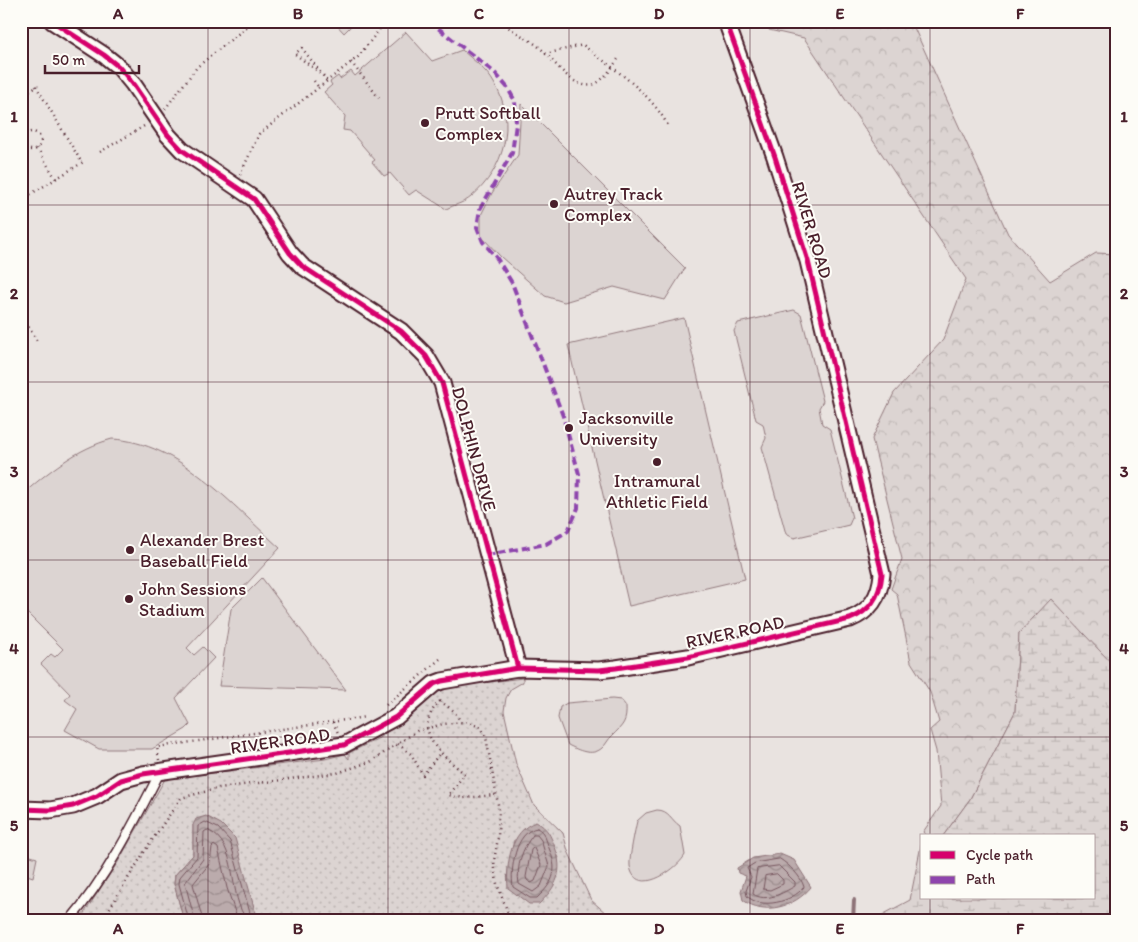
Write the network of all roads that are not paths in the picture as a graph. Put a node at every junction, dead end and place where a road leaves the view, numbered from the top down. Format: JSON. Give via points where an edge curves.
{"nodes":[{"id":1,"x":52,"y":21,"type":"edge"},
{"id":2,"x":726,"y":21,"type":"edge"},
{"id":3,"x":518,"y":668,"type":"junction"},
{"id":4,"x":160,"y":772,"type":"junction"},
{"id":5,"x":21,"y":809,"type":"edge"},
{"id":6,"x":69,"y":921,"type":"edge"}],
"edges":[{"from":1,"to":3,"type":"street","name":"DOLPHIN DRIVE","via":[[119,67],[182,150],[254,199],[302,266],[401,331],[426,356],[442,383]]},
{"from":2,"to":3,"type":"street","name":"RIVER ROAD","via":[[808,260],[882,574],[880,587],[871,606],[862,614],[770,639],[688,657],[608,669]]},
{"from":3,"to":4,"type":"street","name":"RIVER ROAD","via":[[434,684],[396,717],[344,745]]},
{"from":4,"to":5,"type":"street","name":"RIVER ROAD","via":[[121,780],[97,796],[73,806],[50,810]]},
{"from":4,"to":6,"type":"lane","via":[[132,827],[85,902]]}]}
